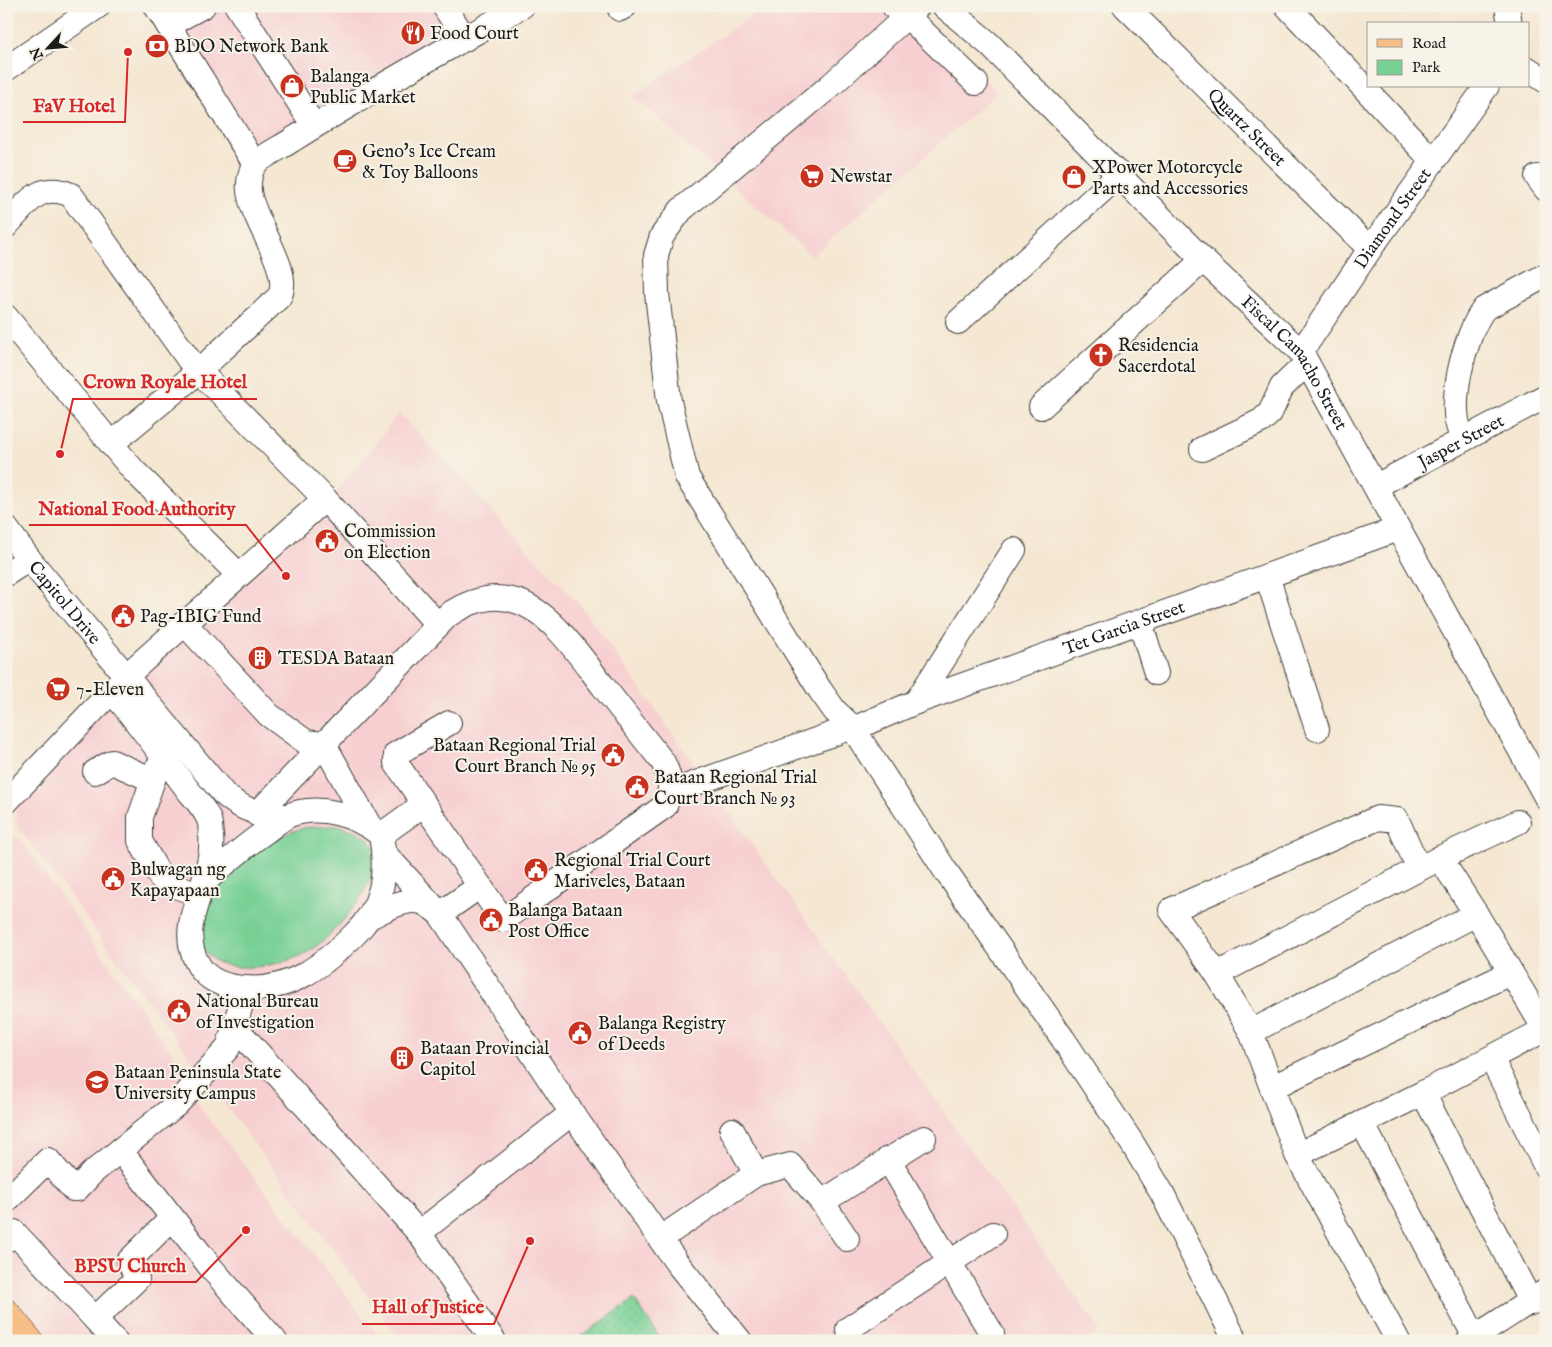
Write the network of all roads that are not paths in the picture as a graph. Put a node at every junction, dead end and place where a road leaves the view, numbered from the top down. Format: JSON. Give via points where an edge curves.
{"nodes":[{"id":1,"x":98,"y":6,"type":"edge"},
{"id":2,"x":204,"y":6,"type":"edge"},
{"id":3,"x":237,"y":6,"type":"edge"},
{"id":4,"x":444,"y":6,"type":"edge"},
{"id":5,"x":522,"y":6,"type":"edge"},
{"id":6,"x":944,"y":6,"type":"edge"},
{"id":7,"x":1125,"y":6,"type":"edge"},
{"id":8,"x":1287,"y":6,"type":"edge"},
{"id":9,"x":1507,"y":6,"type":"edge"},
{"id":10,"x":906,"y":10,"type":"edge"},
{"id":11,"x":162,"y":16,"type":"edge"},
{"id":12,"x":1510,"y":22,"type":"edge"},
{"id":13,"x":465,"y":39,"type":"junction"},
{"id":14,"x":6,"y":69,"type":"edge"},
{"id":15,"x":1530,"y":70,"type":"edge"},
{"id":16,"x":1546,"y":80,"type":"edge"},
{"id":17,"x":976,"y":83,"type":"dead end"},
{"id":18,"x":1486,"y":88,"type":"edge"},
{"id":19,"x":314,"y":126,"type":"junction"},
{"id":20,"x":1433,"y":161,"type":"junction"},
{"id":21,"x":255,"y":164,"type":"junction"},
{"id":22,"x":1120,"y":174,"type":"junction"},
{"id":23,"x":6,"y":226,"type":"edge"},
{"id":24,"x":1370,"y":249,"type":"junction"},
{"id":25,"x":1203,"y":260,"type":"junction"},
{"id":26,"x":1546,"y":275,"type":"edge"},
{"id":27,"x":6,"y":317,"type":"edge"},
{"id":28,"x":958,"y":322,"type":"dead end"},
{"id":29,"x":1304,"y":357,"type":"junction"},
{"id":30,"x":198,"y":371,"type":"junction"},
{"id":31,"x":1546,"y":396,"type":"edge"},
{"id":32,"x":1041,"y":408,"type":"dead end"},
{"id":33,"x":1464,"y":438,"type":"junction"},
{"id":34,"x":111,"y":444,"type":"junction"},
{"id":35,"x":1202,"y":449,"type":"dead end"},
{"id":36,"x":1376,"y":486,"type":"junction"},
{"id":37,"x":325,"y":500,"type":"junction"},
{"id":38,"x":6,"y":528,"type":"edge"},
{"id":39,"x":1398,"y":529,"type":"junction"},
{"id":40,"x":1014,"y":550,"type":"dead end"},
{"id":41,"x":29,"y":559,"type":"junction"},
{"id":42,"x":6,"y":574,"type":"edge"},
{"id":43,"x":238,"y":575,"type":"junction"},
{"id":44,"x":1267,"y":576,"type":"junction"},
{"id":45,"x":1140,"y":622,"type":"junction"},
{"id":46,"x":184,"y":624,"type":"junction"},
{"id":47,"x":438,"y":625,"type":"junction"},
{"id":48,"x":1156,"y":673,"type":"dead end"},
{"id":49,"x":118,"y":683,"type":"junction"},
{"id":50,"x":916,"y":702,"type":"junction"},
{"id":51,"x":449,"y":723,"type":"dead end"},
{"id":52,"x":852,"y":727,"type":"junction"},
{"id":53,"x":1317,"y":729,"type":"dead end"},
{"id":54,"x":324,"y":744,"type":"junction"},
{"id":55,"x":165,"y":760,"type":"junction"},
{"id":56,"x":95,"y":772,"type":"dead end"},
{"id":57,"x":153,"y":780,"type":"junction"},
{"id":58,"x":671,"y":792,"type":"junction"},
{"id":59,"x":1546,"y":797,"type":"edge"},
{"id":60,"x":6,"y":802,"type":"edge"},
{"id":61,"x":424,"y":804,"type":"junction"},
{"id":62,"x":257,"y":814,"type":"junction"},
{"id":63,"x":287,"y":816,"type":"junction"},
{"id":64,"x":1518,"y":822,"type":"dead end"},
{"id":65,"x":378,"y":838,"type":"junction"},
{"id":66,"x":1440,"y":858,"type":"junction"},
{"id":67,"x":1419,"y":869,"type":"junction"},
{"id":68,"x":480,"y":886,"type":"junction"},
{"id":69,"x":201,"y":888,"type":"junction"},
{"id":70,"x":440,"y":914,"type":"junction"},
{"id":71,"x":1476,"y":914,"type":"junction"},
{"id":72,"x":372,"y":916,"type":"junction"},
{"id":73,"x":1510,"y":973,"type":"junction"},
{"id":74,"x":1217,"y":974,"type":"junction"},
{"id":75,"x":246,"y":988,"type":"junction"},
{"id":76,"x":235,"y":1027,"type":"junction"},
{"id":77,"x":1546,"y":1030,"type":"edge"},
{"id":78,"x":1251,"y":1032,"type":"junction"},
{"id":79,"x":1491,"y":1058,"type":"junction"},
{"id":80,"x":1273,"y":1087,"type":"junction"},
{"id":81,"x":1423,"y":1093,"type":"junction"},
{"id":82,"x":572,"y":1113,"type":"junction"},
{"id":83,"x":1362,"y":1124,"type":"junction"},
{"id":84,"x":732,"y":1130,"type":"dead end"},
{"id":85,"x":924,"y":1138,"type":"dead end"},
{"id":86,"x":120,"y":1150,"type":"junction"},
{"id":87,"x":1297,"y":1155,"type":"junction"},
{"id":88,"x":888,"y":1159,"type":"junction"},
{"id":89,"x":1546,"y":1167,"type":"edge"},
{"id":90,"x":756,"y":1174,"type":"junction"},
{"id":91,"x":6,"y":1201,"type":"edge"},
{"id":92,"x":822,"y":1202,"type":"junction"},
{"id":93,"x":172,"y":1218,"type":"junction"},
{"id":94,"x":9,"y":1230,"type":"edge"},
{"id":95,"x":418,"y":1233,"type":"junction"},
{"id":96,"x":993,"y":1234,"type":"dead end"},
{"id":97,"x":661,"y":1238,"type":"junction"},
{"id":98,"x":848,"y":1239,"type":"dead end"},
{"id":99,"x":950,"y":1263,"type":"junction"},
{"id":100,"x":1539,"y":1297,"type":"edge"},
{"id":101,"x":6,"y":1313,"type":"edge"},
{"id":102,"x":95,"y":1319,"type":"junction"},
{"id":103,"x":848,"y":1329,"type":"dead end"},
{"id":104,"x":1238,"y":1340,"type":"edge"},
{"id":105,"x":1473,"y":1340,"type":"edge"},
{"id":106,"x":29,"y":1341,"type":"edge"},
{"id":107,"x":115,"y":1341,"type":"edge"},
{"id":108,"x":275,"y":1341,"type":"edge"},
{"id":109,"x":494,"y":1341,"type":"edge"},
{"id":110,"x":740,"y":1341,"type":"edge"},
{"id":111,"x":990,"y":1341,"type":"edge"},
{"id":112,"x":1398,"y":1341,"type":"edge"}],
"edges":[{"from":1,"to":14,"type":"street"},
{"from":2,"to":11,"type":"street"},
{"from":3,"to":19,"type":"street"},
{"from":4,"to":13,"type":"street"},
{"from":5,"to":13,"type":"street"},
{"from":6,"to":22,"type":"street","name":"Fiscal Camacho Street","via":[[989,44]]},
{"from":7,"to":24,"type":"street","name":"Quartz Street"},
{"from":8,"to":20,"type":"street"},
{"from":9,"to":12,"type":"street"},
{"from":10,"to":17,"type":"street"},
{"from":10,"to":52,"type":"street","via":[[830,86],[681,210],[662,236],[656,255],[669,401],[687,476],[820,690]]},
{"from":11,"to":21,"type":"street"},
{"from":13,"to":19,"type":"street"},
{"from":15,"to":16,"type":"street"},
{"from":18,"to":20,"type":"street","name":"Diamond Street"},
{"from":19,"to":21,"type":"street"},
{"from":20,"to":24,"type":"street","name":"Diamond Street"},
{"from":21,"to":30,"type":"street","via":[[249,192],[254,212],[283,276],[283,290]]},
{"from":22,"to":25,"type":"street","name":"Fiscal Camacho Street"},
{"from":22,"to":28,"type":"street"},
{"from":23,"to":30,"type":"street","via":[[38,192],[46,190],[71,195]]},
{"from":24,"to":29,"type":"street","name":"Diamond Street"},
{"from":25,"to":29,"type":"street","name":"Fiscal Camacho Street"},
{"from":25,"to":32,"type":"street"},
{"from":26,"to":33,"type":"street","via":[[1484,309],[1477,317],[1463,353],[1456,390],[1458,428]]},
{"from":27,"to":34,"type":"street"},
{"from":29,"to":35,"type":"street","name":"Diamond Street","via":[[1282,387],[1270,413]]},
{"from":29,"to":36,"type":"street","name":"Fiscal Camacho Street"},
{"from":30,"to":34,"type":"street"},
{"from":30,"to":37,"type":"street"},
{"from":31,"to":33,"type":"street","name":"Jasper Street"},
{"from":33,"to":36,"type":"street","name":"Jasper Street"},
{"from":34,"to":43,"type":"street"},
{"from":36,"to":39,"type":"street","name":"Fiscal Camacho Street"},
{"from":37,"to":43,"type":"street"},
{"from":37,"to":47,"type":"street"},
{"from":38,"to":41,"type":"street","name":"Capitol Drive"},
{"from":39,"to":44,"type":"street","name":"Tet Garcia Street"},
{"from":39,"to":59,"type":"street","name":"Fiscal Camacho Street"},
{"from":40,"to":50,"type":"street"},
{"from":41,"to":42,"type":"street"},
{"from":41,"to":49,"type":"street","name":"Capitol Drive"},
{"from":43,"to":46,"type":"street"},
{"from":44,"to":45,"type":"street","name":"Tet Garcia Street"},
{"from":44,"to":53,"type":"street"},
{"from":45,"to":48,"type":"street"},
{"from":45,"to":50,"type":"street","name":"Tet Garcia Street"},
{"from":46,"to":49,"type":"street"},
{"from":46,"to":54,"type":"street","via":[[269,714],[306,742]]},
{"from":47,"to":54,"type":"street"},
{"from":47,"to":58,"type":"street","via":[[466,602],[495,598],[516,601],[536,611],[561,634],[663,762],[671,779]]},
{"from":49,"to":55,"type":"street","via":[[136,719]]},
{"from":49,"to":60,"type":"street"},
{"from":49,"to":62,"type":"street","via":[[236,806]]},
{"from":50,"to":52,"type":"street","name":"Tet Garcia Street"},
{"from":51,"to":61,"type":"street","via":[[396,754],[396,763]]},
{"from":52,"to":58,"type":"street","name":"Tet Garcia Street"},
{"from":52,"to":104,"type":"street","via":[[945,870],[1132,1143],[1162,1193]]},
{"from":54,"to":62,"type":"street"},
{"from":54,"to":65,"type":"street"},
{"from":55,"to":57,"type":"street","via":[[156,768]]},
{"from":55,"to":69,"type":"street","via":[[209,820],[211,860]]},
{"from":56,"to":57,"type":"street","via":[[112,762]]},
{"from":57,"to":69,"type":"street","via":[[140,817],[140,841],[161,878],[178,887]]},
{"from":58,"to":68,"type":"street","via":[[665,806],[503,920]]},
{"from":61,"to":65,"type":"street"},
{"from":61,"to":68,"type":"street"},
{"from":62,"to":63,"type":"street"},
{"from":63,"to":65,"type":"street","via":[[306,811],[343,815]]},
{"from":63,"to":69,"type":"street","via":[[238,852]]},
{"from":64,"to":66,"type":"street"},
{"from":65,"to":70,"type":"street"},
{"from":65,"to":72,"type":"street","via":[[383,878]]},
{"from":66,"to":67,"type":"street"},
{"from":66,"to":71,"type":"street"},
{"from":67,"to":74,"type":"street"},
{"from":67,"to":74,"type":"street","via":[[1397,820],[1378,818],[1171,910]]},
{"from":68,"to":70,"type":"street"},
{"from":69,"to":75,"type":"street","via":[[189,930],[192,954],[211,979],[227,986]]},
{"from":70,"to":72,"type":"street","via":[[423,902],[408,902]]},
{"from":70,"to":82,"type":"street"},
{"from":71,"to":73,"type":"street"},
{"from":71,"to":78,"type":"street"},
{"from":72,"to":75,"type":"street","via":[[339,950],[300,979],[270,987]]},
{"from":73,"to":77,"type":"street"},
{"from":73,"to":80,"type":"street"},
{"from":74,"to":78,"type":"street"},
{"from":75,"to":76,"type":"street"},
{"from":76,"to":86,"type":"street","via":[[228,1048],[177,1104]]},
{"from":76,"to":95,"type":"street"},
{"from":77,"to":79,"type":"street"},
{"from":78,"to":80,"type":"street"},
{"from":79,"to":81,"type":"street"},
{"from":79,"to":89,"type":"street"},
{"from":80,"to":87,"type":"street"},
{"from":81,"to":83,"type":"street"},
{"from":81,"to":100,"type":"street"},
{"from":82,"to":95,"type":"street"},
{"from":82,"to":97,"type":"street"},
{"from":83,"to":87,"type":"street"},
{"from":83,"to":105,"type":"street"},
{"from":84,"to":90,"type":"street"},
{"from":85,"to":88,"type":"street"},
{"from":86,"to":91,"type":"street","via":[[75,1190],[50,1160],[46,1161]]},
{"from":86,"to":93,"type":"street"},
{"from":87,"to":112,"type":"street"},
{"from":88,"to":92,"type":"street"},
{"from":88,"to":99,"type":"street"},
{"from":90,"to":92,"type":"street","via":[[790,1165]]},
{"from":90,"to":97,"type":"street"},
{"from":92,"to":98,"type":"street"},
{"from":93,"to":102,"type":"street","via":[[129,1261],[137,1279]]},
{"from":93,"to":108,"type":"street"},
{"from":94,"to":102,"type":"street"},
{"from":95,"to":109,"type":"street"},
{"from":96,"to":99,"type":"street"},
{"from":97,"to":110,"type":"street","via":[[677,1264]]},
{"from":99,"to":103,"type":"street"},
{"from":99,"to":111,"type":"street","via":[[992,1334]]},
{"from":100,"to":105,"type":"street"},
{"from":101,"to":106,"type":"main road"},
{"from":102,"to":107,"type":"street"}]}
